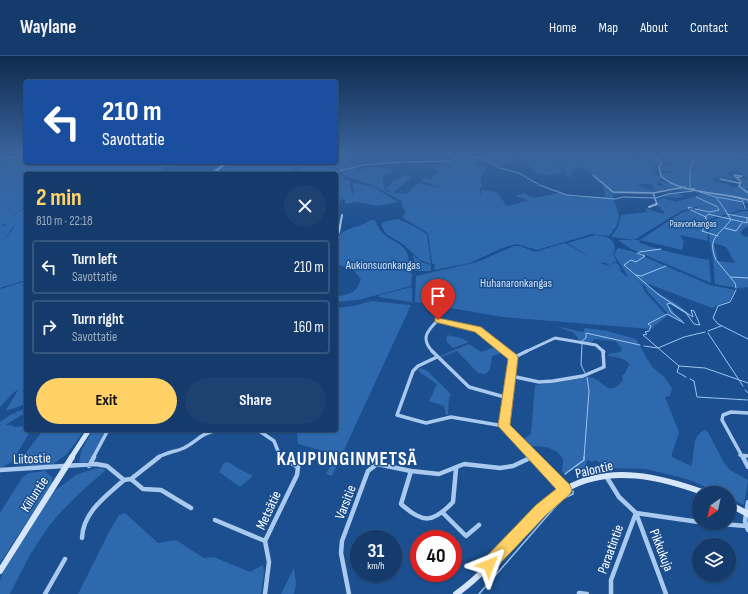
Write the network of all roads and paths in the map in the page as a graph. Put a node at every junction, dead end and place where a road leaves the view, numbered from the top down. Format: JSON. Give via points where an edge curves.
{"nodes":[{"id":1,"x":598,"y":179,"type":"edge"},
{"id":2,"x":665,"y":179,"type":"edge"},
{"id":3,"x":720,"y":179,"type":"dead end"},
{"id":4,"x":738,"y":179,"type":"edge"},
{"id":5,"x":739,"y":184,"type":"junction"},
{"id":6,"x":688,"y":187,"type":"junction"},
{"id":7,"x":653,"y":193,"type":"junction"},
{"id":8,"x":748,"y":193,"type":"edge"},
{"id":9,"x":748,"y":200,"type":"edge"},
{"id":10,"x":649,"y":207,"type":"dead end"},
{"id":11,"x":342,"y":215,"type":"dead end"},
{"id":12,"x":338,"y":234,"type":"edge"},
{"id":13,"x":437,"y":357,"type":"junction"},
{"id":14,"x":513,"y":358,"type":"junction"},
{"id":15,"x":511,"y":376,"type":"junction"},
{"id":16,"x":508,"y":398,"type":"junction"},
{"id":17,"x":748,"y":413,"type":"edge"},
{"id":18,"x":504,"y":426,"type":"junction"},
{"id":19,"x":87,"y":432,"type":"edge"},
{"id":20,"x":107,"y":432,"type":"edge"},
{"id":21,"x":209,"y":432,"type":"edge"},
{"id":22,"x":261,"y":432,"type":"edge"},
{"id":23,"x":278,"y":451,"type":"dead end"},
{"id":24,"x":740,"y":455,"type":"junction"},
{"id":25,"x":748,"y":456,"type":"edge"},
{"id":26,"x":533,"y":457,"type":"junction"},
{"id":27,"x":293,"y":464,"type":"dead end"},
{"id":28,"x":89,"y":466,"type":"junction"},
{"id":29,"x":748,"y":467,"type":"edge"},
{"id":30,"x":66,"y":468,"type":"junction"},
{"id":31,"x":456,"y":469,"type":"junction"},
{"id":32,"x":0,"y":470,"type":"edge"},
{"id":33,"x":410,"y":471,"type":"junction"},
{"id":34,"x":606,"y":476,"type":"junction"},
{"id":35,"x":131,"y":479,"type":"junction"},
{"id":36,"x":124,"y":480,"type":"junction"},
{"id":37,"x":692,"y":488,"type":"edge"},
{"id":38,"x":565,"y":490,"type":"junction"},
{"id":39,"x":748,"y":502,"type":"edge"},
{"id":40,"x":191,"y":508,"type":"dead end"},
{"id":41,"x":736,"y":508,"type":"edge"},
{"id":42,"x":443,"y":513,"type":"junction"},
{"id":43,"x":636,"y":513,"type":"junction"},
{"id":44,"x":747,"y":514,"type":"edge"},
{"id":45,"x":215,"y":520,"type":"dead end"},
{"id":46,"x":692,"y":521,"type":"edge"},
{"id":47,"x":479,"y":524,"type":"dead end"},
{"id":48,"x":736,"y":527,"type":"edge"},
{"id":49,"x":747,"y":528,"type":"edge"},
{"id":50,"x":82,"y":538,"type":"dead end"},
{"id":51,"x":265,"y":541,"type":"junction"},
{"id":52,"x":65,"y":559,"type":"dead end"},
{"id":53,"x":0,"y":571,"type":"edge"},
{"id":54,"x":579,"y":593,"type":"edge"},
{"id":55,"x":46,"y":594,"type":"edge"},
{"id":56,"x":266,"y":594,"type":"edge"},
{"id":57,"x":349,"y":594,"type":"edge"},
{"id":58,"x":456,"y":594,"type":"edge"},
{"id":59,"x":588,"y":594,"type":"edge"},
{"id":60,"x":611,"y":594,"type":"edge"},
{"id":61,"x":666,"y":594,"type":"edge"}],
"edges":[{"from":1,"to":7,"type":"street","via":[[614,192]]},
{"from":2,"to":6,"type":"street"},
{"from":3,"to":5,"type":"street"},
{"from":4,"to":5,"type":"street","via":[[741,182]]},
{"from":5,"to":8,"type":"street"},
{"from":6,"to":7,"type":"street"},
{"from":6,"to":9,"type":"street"},
{"from":7,"to":10,"type":"street","via":[[657,204]]},
{"from":11,"to":12,"type":"street"},
{"from":13,"to":14,"type":"street","via":[[425,340],[429,329],[438,320],[478,330]]},
{"from":13,"to":16,"type":"street","via":[[469,387]]},
{"from":13,"to":18,"type":"street","via":[[413,371],[397,415],[426,423],[451,417]]},
{"from":14,"to":15,"type":"street"},
{"from":14,"to":15,"type":"street","via":[[555,338],[596,345],[604,352],[605,363],[596,373],[543,382]]},
{"from":15,"to":16,"type":"street"},
{"from":16,"to":18,"type":"street"},
{"from":17,"to":24,"type":"street","via":[[728,412],[722,417],[724,427]]},
{"from":18,"to":26,"type":"street"},
{"from":19,"to":30,"type":"street","name":"Kiiluntie"},
{"from":20,"to":28,"type":"street"},
{"from":21,"to":35,"type":"street","via":[[184,448],[163,454]]},
{"from":22,"to":23,"type":"street","via":[[274,441]]},
{"from":24,"to":25,"type":"street"},
{"from":24,"to":29,"type":"street"},
{"from":26,"to":31,"type":"street","name":"Varsitie","via":[[513,466],[500,468],[464,464]]},
{"from":26,"to":38,"type":"street"},
{"from":27,"to":51,"type":"street","name":"Metsätie","via":[[298,467],[298,472]]},
{"from":28,"to":30,"type":"street","name":"Liitostie"},
{"from":28,"to":36,"type":"street","name":"Liitostie","via":[[107,466]]},
{"from":30,"to":32,"type":"street","name":"Liitostie"},
{"from":30,"to":53,"type":"street","name":"Kiiluntie"},
{"from":31,"to":33,"type":"street","name":"Varsitie","via":[[439,474]]},
{"from":31,"to":42,"type":"street","via":[[453,502]]},
{"from":33,"to":42,"type":"street","via":[[401,504],[413,516],[423,519]]},
{"from":33,"to":57,"type":"street","name":"Varsitie","via":[[377,464],[368,471],[342,540],[341,553]]},
{"from":34,"to":37,"type":"street","name":"Palontie","via":[[649,477]]},
{"from":34,"to":38,"type":"street","name":"Palontie"},
{"from":34,"to":43,"type":"street","via":[[619,497]]},
{"from":35,"to":36,"type":"street"},
{"from":35,"to":40,"type":"street","via":[[143,489],[161,490]]},
{"from":36,"to":50,"type":"street","via":[[94,506]]},
{"from":38,"to":58,"type":"street","name":"Palontie","via":[[541,510],[479,576]]},
{"from":39,"to":44,"type":"street"},
{"from":41,"to":44,"type":"street"},
{"from":42,"to":47,"type":"street","via":[[466,536]]},
{"from":43,"to":46,"type":"street"},
{"from":43,"to":60,"type":"street","name":"Paraatintie","via":[[611,580]]},
{"from":43,"to":61,"type":"street","name":"Pikkukuja"},
{"from":44,"to":49,"type":"street"},
{"from":45,"to":51,"type":"street"},
{"from":48,"to":49,"type":"street"},
{"from":51,"to":56,"type":"street","name":"Metsätie","via":[[269,562]]},
{"from":52,"to":55,"type":"street"},
{"from":54,"to":59,"type":"street"}]}
